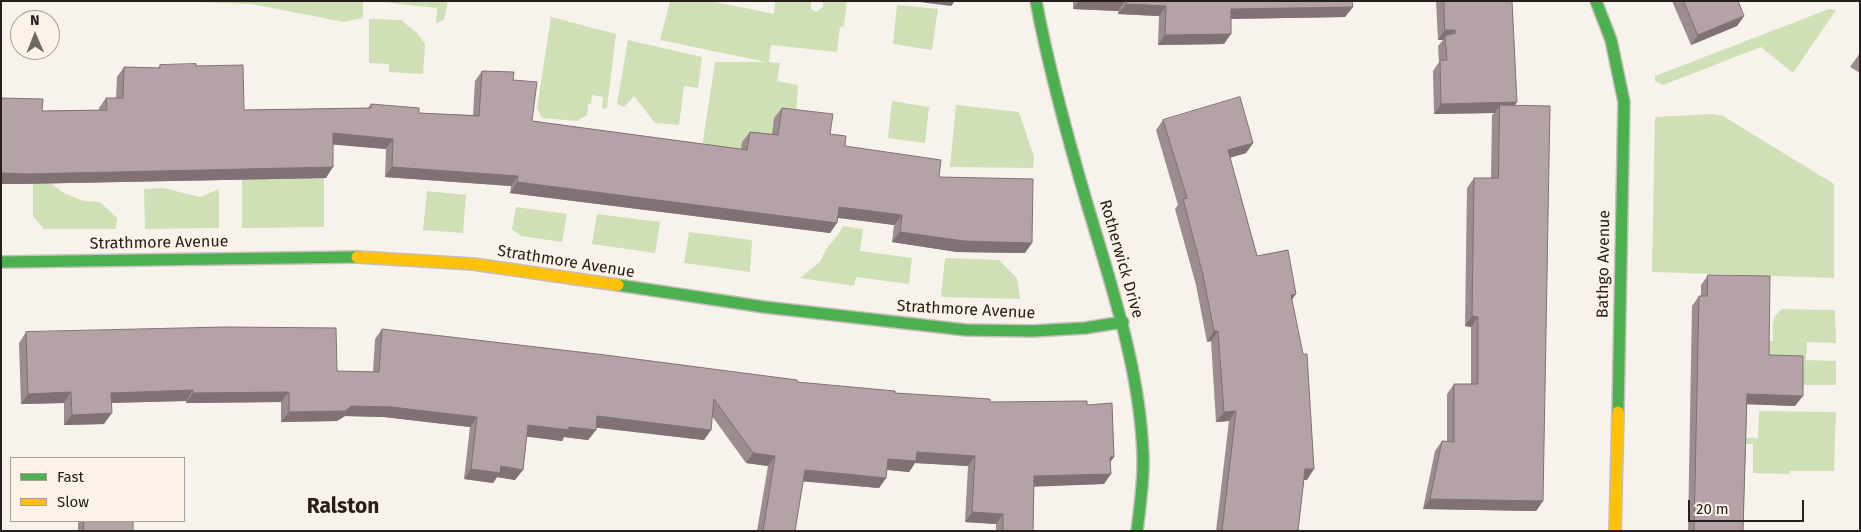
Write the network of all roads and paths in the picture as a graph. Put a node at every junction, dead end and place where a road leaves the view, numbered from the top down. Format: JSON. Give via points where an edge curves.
{"nodes":[{"id":1,"x":1036,"y":1,"type":"edge"},
{"id":2,"x":1596,"y":1,"type":"edge"},
{"id":3,"x":1,"y":262,"type":"edge"},
{"id":4,"x":1123,"y":322,"type":"junction"},
{"id":5,"x":1137,"y":531,"type":"edge"},
{"id":6,"x":1615,"y":531,"type":"edge"}],
"edges":[{"from":1,"to":4,"type":"street","name":"Rotherwick Drive","via":[[1054,89]]},
{"from":2,"to":6,"type":"street","name":"Bathgo Avenue","via":[[1611,40],[1624,102]]},
{"from":3,"to":4,"type":"street","name":"Strathmore Avenue","via":[[372,257],[473,264],[764,307],[966,330],[1033,331]]},
{"from":4,"to":5,"type":"street","name":"Rotherwick Drive","via":[[1135,377],[1143,440],[1142,505]]}]}
